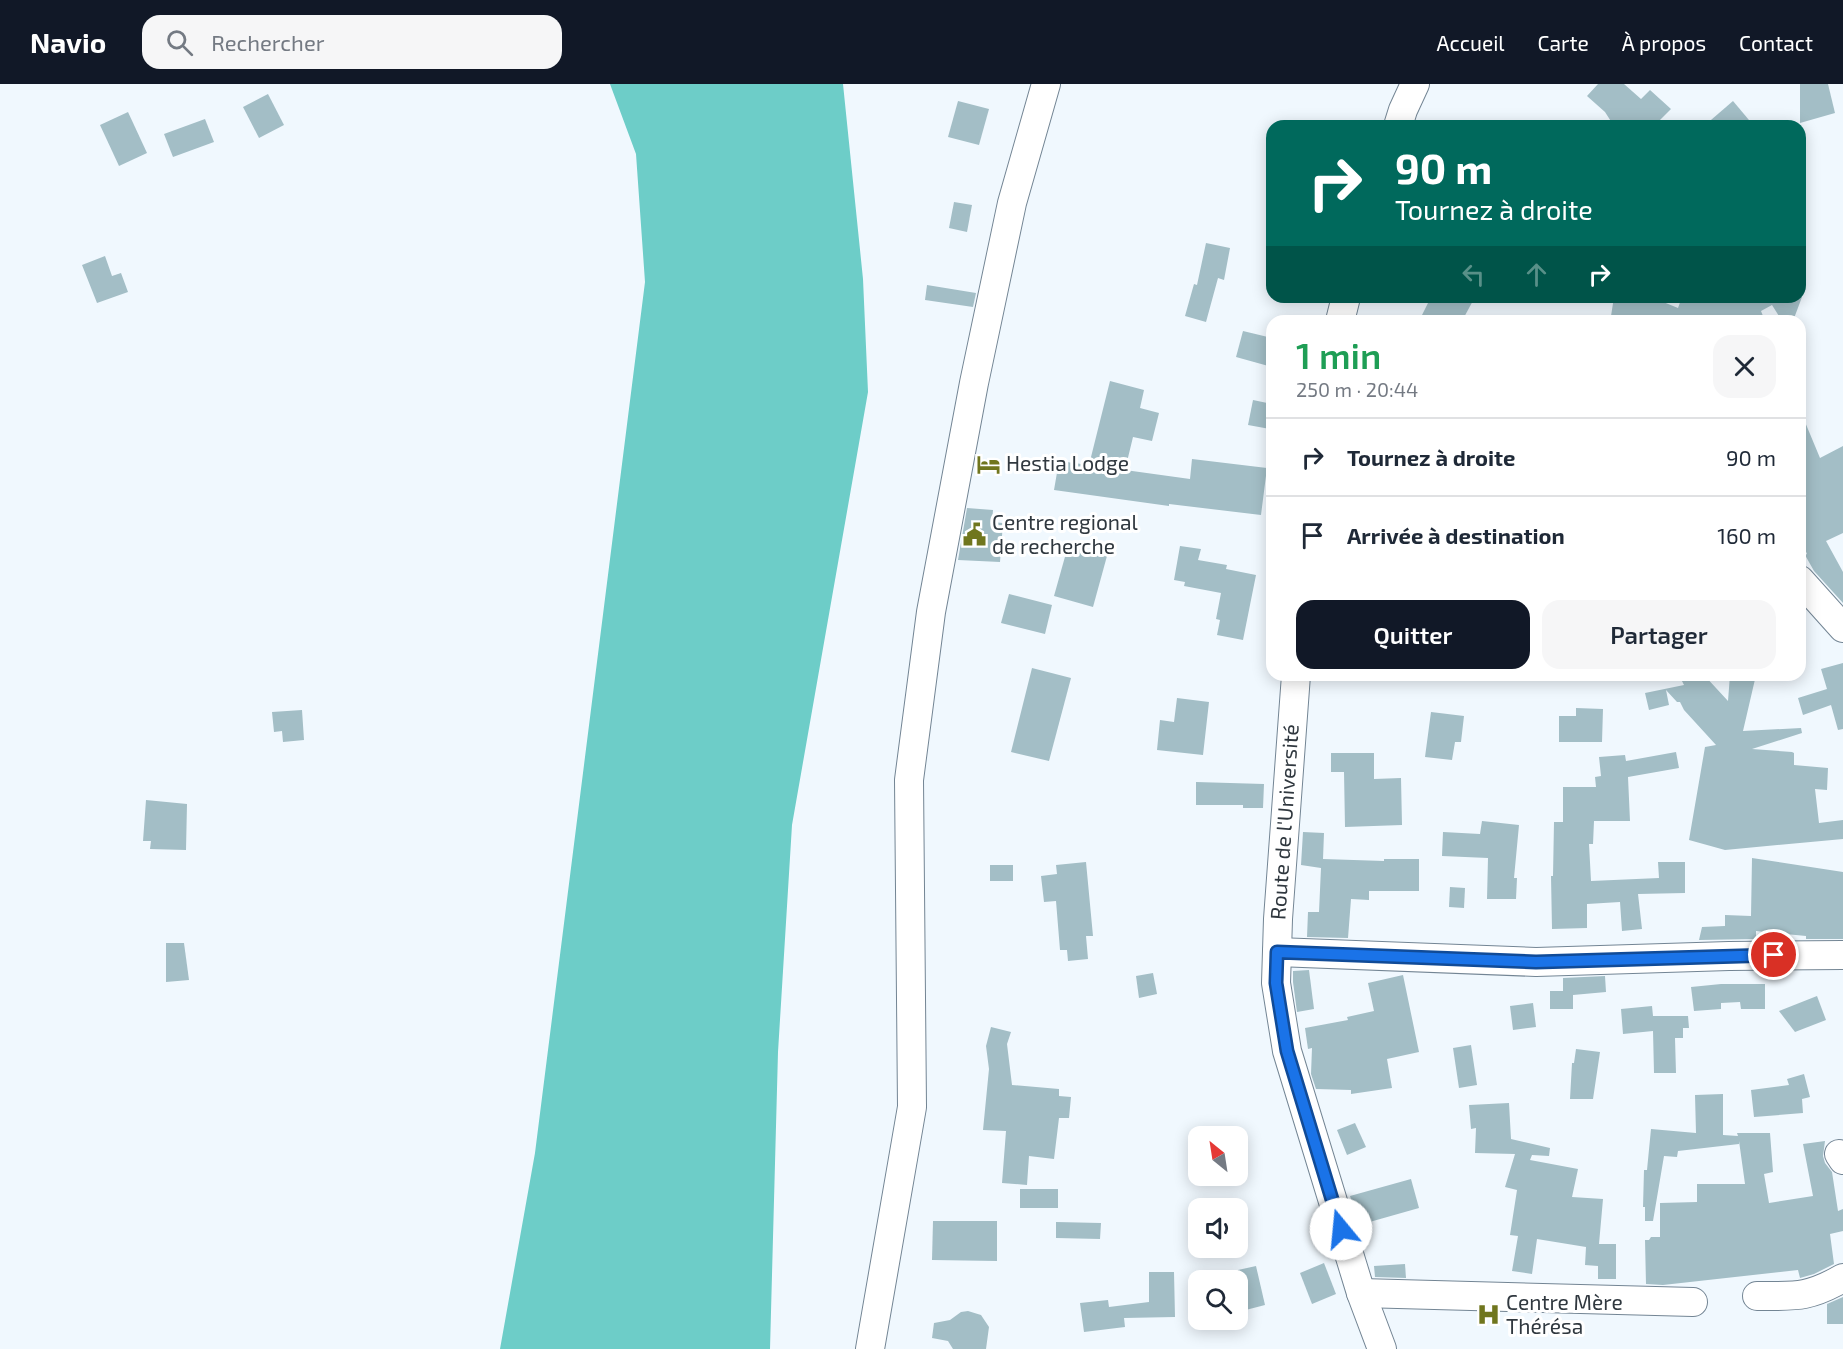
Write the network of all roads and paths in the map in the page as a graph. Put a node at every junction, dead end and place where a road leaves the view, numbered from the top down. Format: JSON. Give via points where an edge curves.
{"nodes":[{"id":1,"x":1046,"y":84,"type":"edge"},
{"id":2,"x":1415,"y":84,"type":"edge"},
{"id":3,"x":1400,"y":120,"type":"edge"},
{"id":4,"x":1806,"y":587,"type":"edge"},
{"id":5,"x":1843,"y":628,"type":"edge"},
{"id":6,"x":1296,"y":681,"type":"edge"},
{"id":7,"x":1277,"y":952,"type":"junction"},
{"id":8,"x":1843,"y":955,"type":"edge"},
{"id":9,"x":1843,"y":1278,"type":"edge"},
{"id":10,"x":1361,"y":1293,"type":"junction"},
{"id":11,"x":1757,"y":1296,"type":"dead end"},
{"id":12,"x":1693,"y":1302,"type":"dead end"},
{"id":13,"x":870,"y":1349,"type":"edge"},
{"id":14,"x":1382,"y":1349,"type":"edge"}],
"edges":[{"from":1,"to":13,"type":"street","via":[[1012,202],[931,612],[909,780],[912,1107]]},
{"from":2,"to":3,"type":"street"},
{"from":4,"to":5,"type":"street"},
{"from":6,"to":7,"type":"street","name":"Route de l'Université"},
{"from":7,"to":8,"type":"street","via":[[1536,962]]},
{"from":7,"to":10,"type":"street","name":"Route de l'Université","via":[[1276,983],[1287,1051]]},
{"from":9,"to":11,"type":"street","via":[[1801,1296]]},
{"from":10,"to":12,"type":"street"},
{"from":10,"to":14,"type":"street","name":"Route de l'Université"}]}
